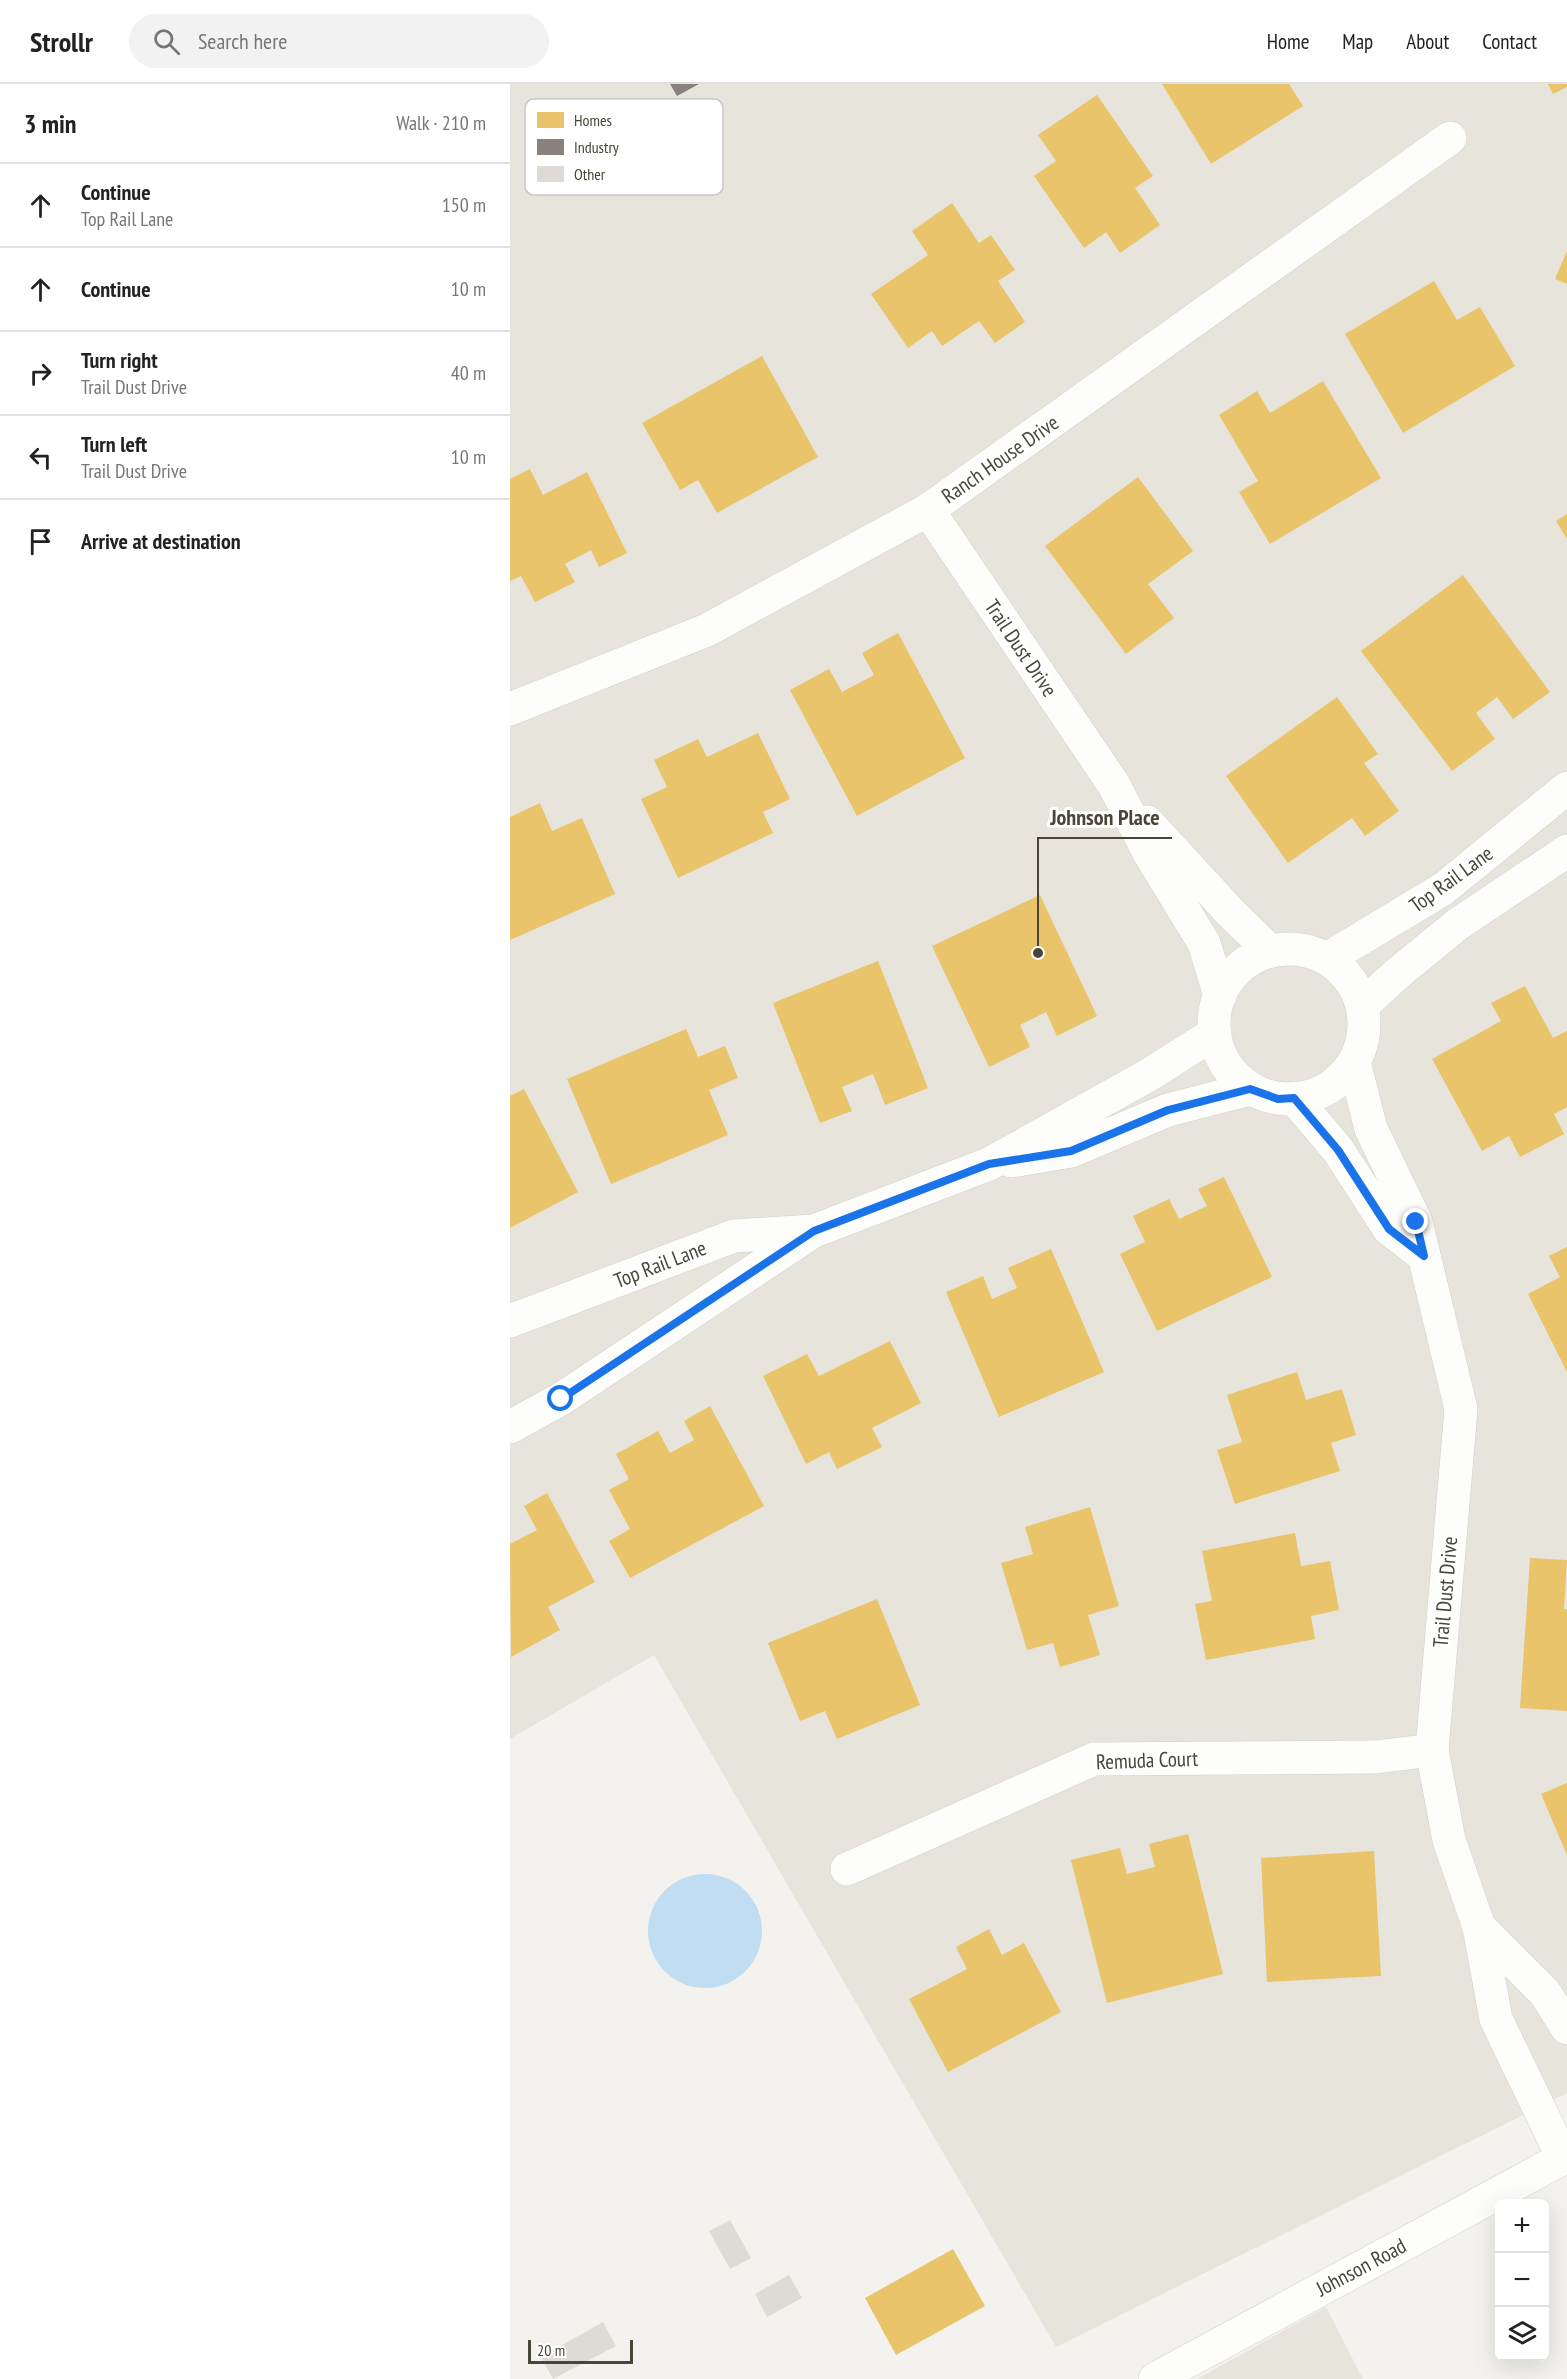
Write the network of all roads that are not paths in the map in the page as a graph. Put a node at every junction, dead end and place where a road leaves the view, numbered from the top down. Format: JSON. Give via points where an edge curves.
{"nodes":[{"id":1,"x":1450,"y":138,"type":"dead end"},
{"id":2,"x":928,"y":510,"type":"junction"},
{"id":3,"x":510,"y":709,"type":"edge"},
{"id":4,"x":1114,"y":785,"type":"junction"},
{"id":5,"x":1567,"y":788,"type":"edge"},
{"id":6,"x":1567,"y":851,"type":"edge"},
{"id":7,"x":1270,"y":951,"type":"junction"},
{"id":8,"x":1327,"y":959,"type":"junction"},
{"id":9,"x":1220,"y":996,"type":"junction"},
{"id":10,"x":1363,"y":1005,"type":"junction"},
{"id":11,"x":1215,"y":1033,"type":"junction"},
{"id":12,"x":1354,"y":1062,"type":"junction"},
{"id":13,"x":1250,"y":1089,"type":"junction"},
{"id":14,"x":1294,"y":1098,"type":"junction"},
{"id":15,"x":989,"y":1164,"type":"junction"},
{"id":16,"x":814,"y":1231,"type":"junction"},
{"id":17,"x":1424,"y":1256,"type":"junction"},
{"id":18,"x":510,"y":1321,"type":"edge"},
{"id":19,"x":510,"y":1427,"type":"edge"},
{"id":20,"x":1432,"y":1750,"type":"junction"},
{"id":21,"x":847,"y":1869,"type":"dead end"},
{"id":22,"x":1479,"y":1927,"type":"junction"},
{"id":23,"x":1567,"y":2028,"type":"edge"},
{"id":24,"x":1565,"y":2157,"type":"edge"},
{"id":25,"x":1155,"y":2379,"type":"edge"}],
"edges":[{"from":1,"to":2,"type":"street","name":"Ranch House Drive"},
{"from":2,"to":3,"type":"street","name":"Ranch House Drive","via":[[707,630]]},
{"from":2,"to":4,"type":"street","name":"Trail Dust Drive"},
{"from":4,"to":7,"type":"street","name":"Trail Dust Drive"},
{"from":4,"to":9,"type":"street","name":"Trail Dust Drive","via":[[1149,853],[1204,943]]},
{"from":5,"to":8,"type":"street","name":"Top Rail Lane","via":[[1443,889]]},
{"from":6,"to":10,"type":"street","name":"Top Rail Lane","via":[[1458,924]]},
{"from":7,"to":8,"type":"street","via":[[1300,949]]},
{"from":7,"to":9,"type":"street","via":[[1243,963]]},
{"from":8,"to":10,"type":"street","via":[[1350,978]]},
{"from":9,"to":11,"type":"street","via":[[1214,1014]]},
{"from":10,"to":12,"type":"street","via":[[1364,1034]]},
{"from":11,"to":13,"type":"street","via":[[1215,1043],[1228,1070]]},
{"from":11,"to":15,"type":"street","name":"Top Rail Lane","via":[[1147,1077]]},
{"from":12,"to":14,"type":"street","via":[[1334,1084],[1308,1097]]},
{"from":12,"to":17,"type":"street","name":"Trail Dust Drive","via":[[1371,1129],[1416,1222]]},
{"from":13,"to":14,"type":"street","via":[[1278,1099]]},
{"from":13,"to":15,"type":"street","name":"Top Rail Lane","via":[[1168,1110],[1071,1151]]},
{"from":14,"to":17,"type":"street","via":[[1338,1150],[1389,1229]]},
{"from":15,"to":16,"type":"street","name":"Top Rail Lane"},
{"from":16,"to":18,"type":"street","name":"Top Rail Lane","via":[[734,1236]]},
{"from":16,"to":19,"type":"street","name":"Top Rail Lane","via":[[561,1399]]},
{"from":17,"to":20,"type":"street","name":"Trail Dust Drive","via":[[1461,1409]]},
{"from":20,"to":21,"type":"street","name":"Remuda Court","via":[[1376,1757],[1094,1759]]},
{"from":20,"to":22,"type":"street","name":"Trail Dust Drive","via":[[1449,1840]]},
{"from":22,"to":23,"type":"street","name":"Trail Dust Drive","via":[[1545,1993]]},
{"from":22,"to":24,"type":"street","name":"Trail Dust Drive","via":[[1496,2019]]},
{"from":24,"to":25,"type":"street","name":"Johnson Road"}]}
